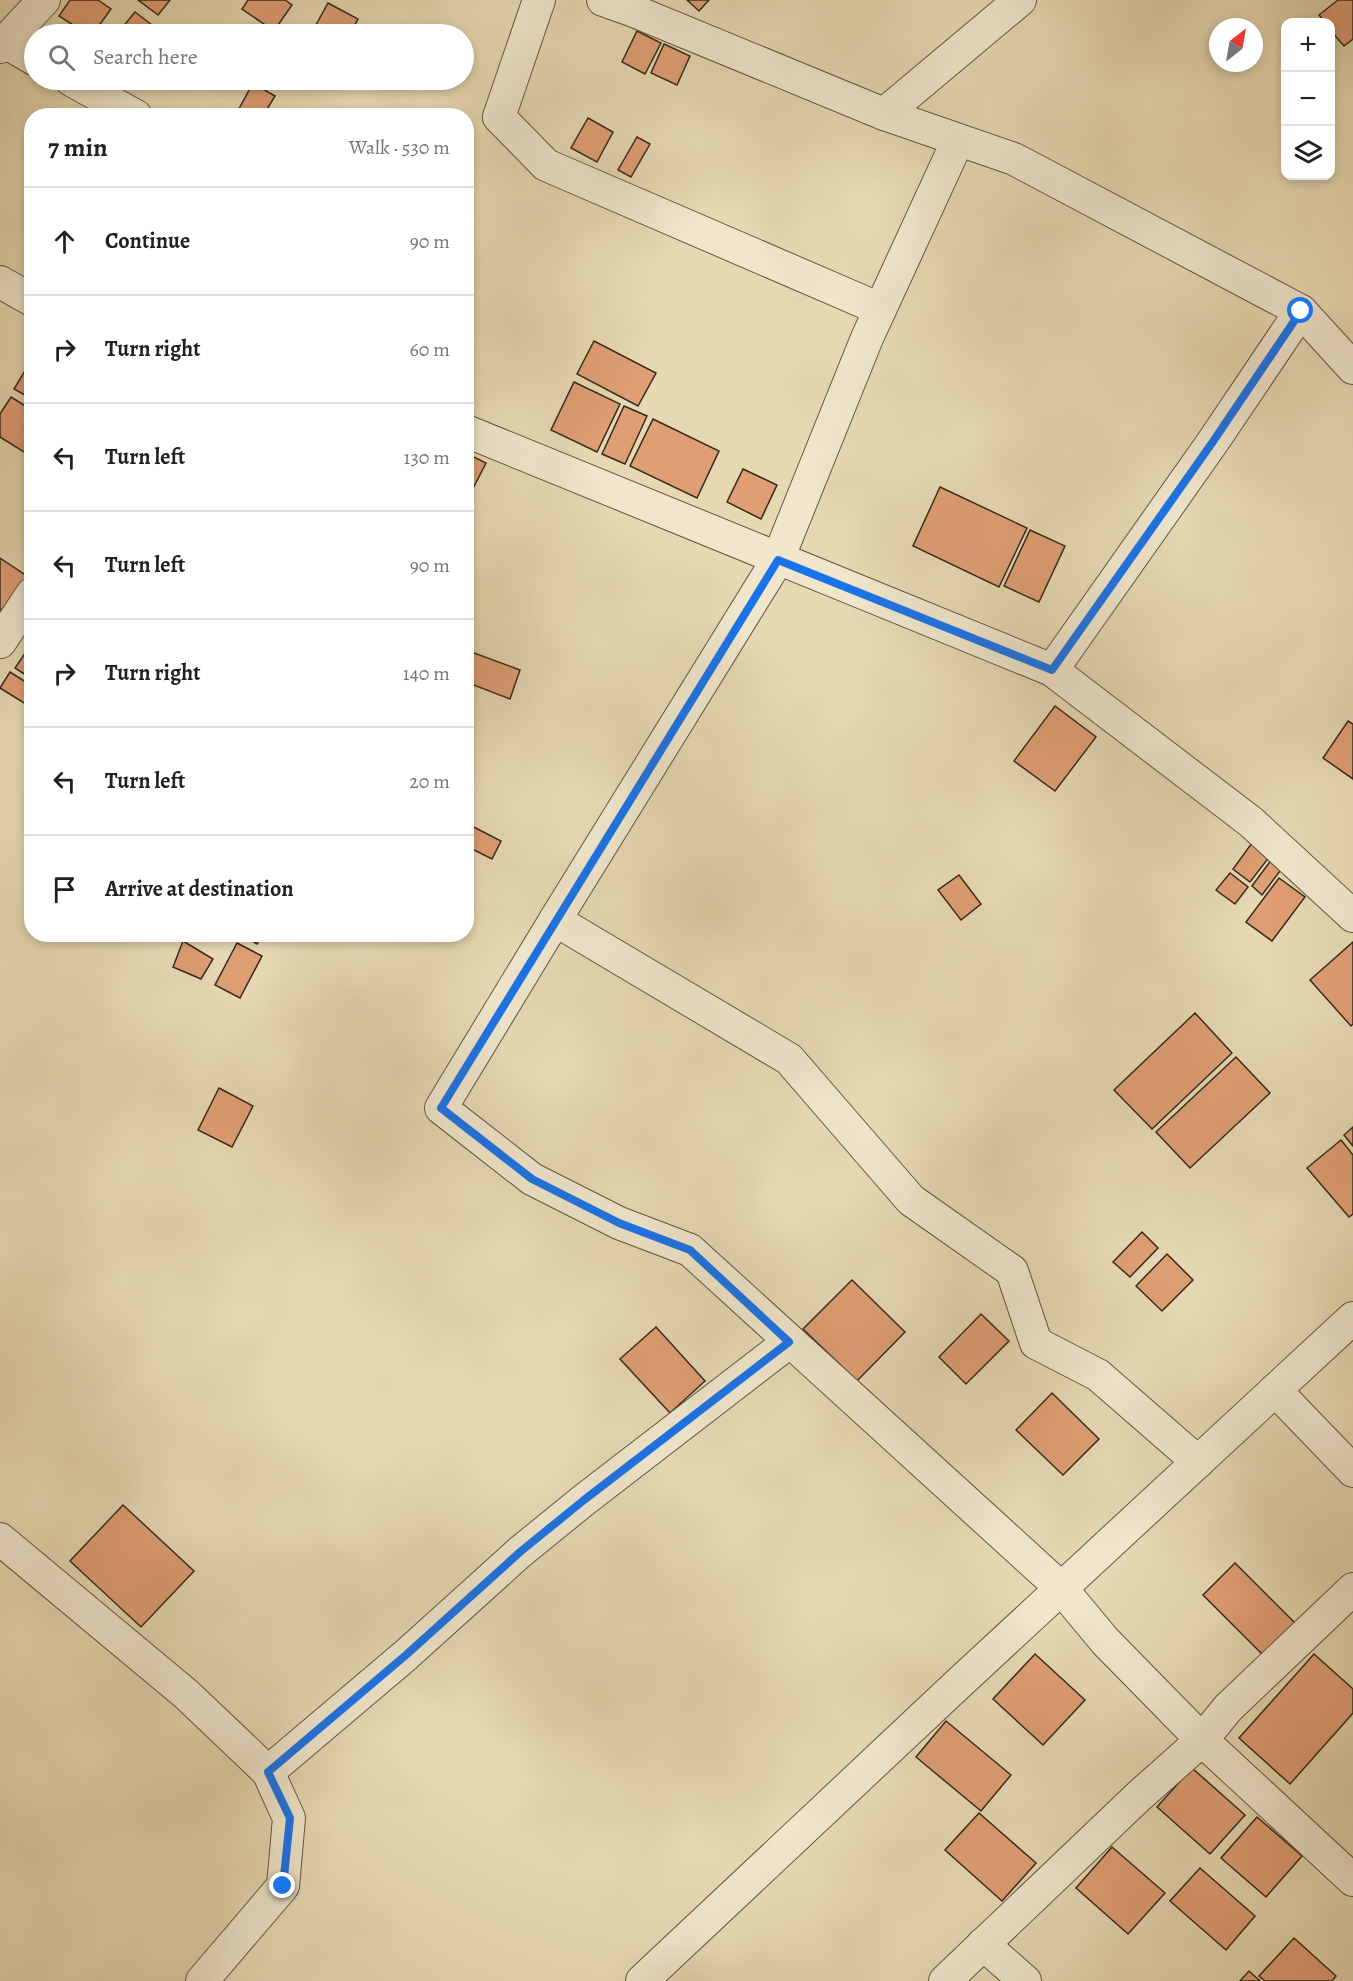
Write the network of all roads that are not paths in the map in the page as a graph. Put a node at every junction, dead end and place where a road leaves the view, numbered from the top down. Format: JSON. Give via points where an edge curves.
{"nodes":[{"id":1,"x":44,"y":0,"type":"edge"},
{"id":2,"x":539,"y":0,"type":"edge"},
{"id":3,"x":603,"y":0,"type":"edge"},
{"id":4,"x":1020,"y":0,"type":"edge"},
{"id":5,"x":639,"y":5,"type":"edge"},
{"id":6,"x":2,"y":45,"type":"edge"},
{"id":7,"x":24,"y":55,"type":"edge"},
{"id":8,"x":90,"y":90,"type":"edge"},
{"id":9,"x":122,"y":108,"type":"edge"},
{"id":10,"x":884,"y":114,"type":"junction"},
{"id":11,"x":958,"y":140,"type":"junction"},
{"id":12,"x":0,"y":282,"type":"edge"},
{"id":13,"x":24,"y":296,"type":"edge"},
{"id":14,"x":880,"y":309,"type":"junction"},
{"id":15,"x":1301,"y":311,"type":"junction"},
{"id":16,"x":1353,"y":368,"type":"edge"},
{"id":17,"x":474,"y":434,"type":"edge"},
{"id":18,"x":778,"y":560,"type":"junction"},
{"id":19,"x":24,"y":606,"type":"edge"},
{"id":20,"x":0,"y":642,"type":"edge"},
{"id":21,"x":1052,"y":670,"type":"junction"},
{"id":22,"x":1353,"y":916,"type":"edge"},
{"id":23,"x":555,"y":920,"type":"junction"},
{"id":24,"x":1353,"y":1318,"type":"edge"},
{"id":25,"x":789,"y":1342,"type":"junction"},
{"id":26,"x":1275,"y":1390,"type":"junction"},
{"id":27,"x":1198,"y":1462,"type":"junction"},
{"id":28,"x":1353,"y":1471,"type":"edge"},
{"id":29,"x":0,"y":1539,"type":"edge"},
{"id":30,"x":1061,"y":1588,"type":"junction"},
{"id":31,"x":1353,"y":1589,"type":"edge"},
{"id":32,"x":1202,"y":1740,"type":"junction"},
{"id":33,"x":268,"y":1772,"type":"junction"},
{"id":34,"x":1353,"y":1880,"type":"edge"},
{"id":35,"x":983,"y":1944,"type":"junction"},
{"id":36,"x":202,"y":1981,"type":"edge"},
{"id":37,"x":642,"y":1981,"type":"edge"},
{"id":38,"x":945,"y":1981,"type":"edge"},
{"id":39,"x":1025,"y":1981,"type":"edge"}],
"edges":[{"from":1,"to":6,"type":"street"},
{"from":2,"to":14,"type":"street","via":[[499,117],[546,165]]},
{"from":3,"to":5,"type":"street"},
{"from":4,"to":10,"type":"street"},
{"from":5,"to":10,"type":"street"},
{"from":6,"to":7,"type":"street"},
{"from":8,"to":9,"type":"street"},
{"from":10,"to":11,"type":"street"},
{"from":11,"to":14,"type":"street"},
{"from":11,"to":15,"type":"street","via":[[1014,159]]},
{"from":12,"to":13,"type":"street"},
{"from":14,"to":18,"type":"street"},
{"from":15,"to":16,"type":"street"},
{"from":15,"to":21,"type":"street"},
{"from":17,"to":18,"type":"street"},
{"from":18,"to":21,"type":"street"},
{"from":18,"to":23,"type":"street"},
{"from":19,"to":20,"type":"street"},
{"from":21,"to":22,"type":"street","via":[[1251,822]]},
{"from":23,"to":25,"type":"street","via":[[441,1108],[532,1179],[619,1223],[690,1250]]},
{"from":23,"to":27,"type":"street","via":[[789,1059],[911,1200],[1012,1271],[1036,1343],[1098,1376]]},
{"from":24,"to":26,"type":"street"},
{"from":25,"to":30,"type":"street"},
{"from":25,"to":33,"type":"street","via":[[520,1552]]},
{"from":26,"to":27,"type":"street"},
{"from":26,"to":28,"type":"street"},
{"from":27,"to":30,"type":"street"},
{"from":29,"to":33,"type":"street","via":[[186,1694]]},
{"from":30,"to":32,"type":"street","via":[[1105,1641]]},
{"from":30,"to":37,"type":"street"},
{"from":31,"to":32,"type":"street","via":[[1228,1708]]},
{"from":32,"to":34,"type":"street"},
{"from":32,"to":35,"type":"street"},
{"from":33,"to":36,"type":"street","via":[[290,1818],[283,1886]]},
{"from":35,"to":38,"type":"street"},
{"from":35,"to":39,"type":"street"}]}
